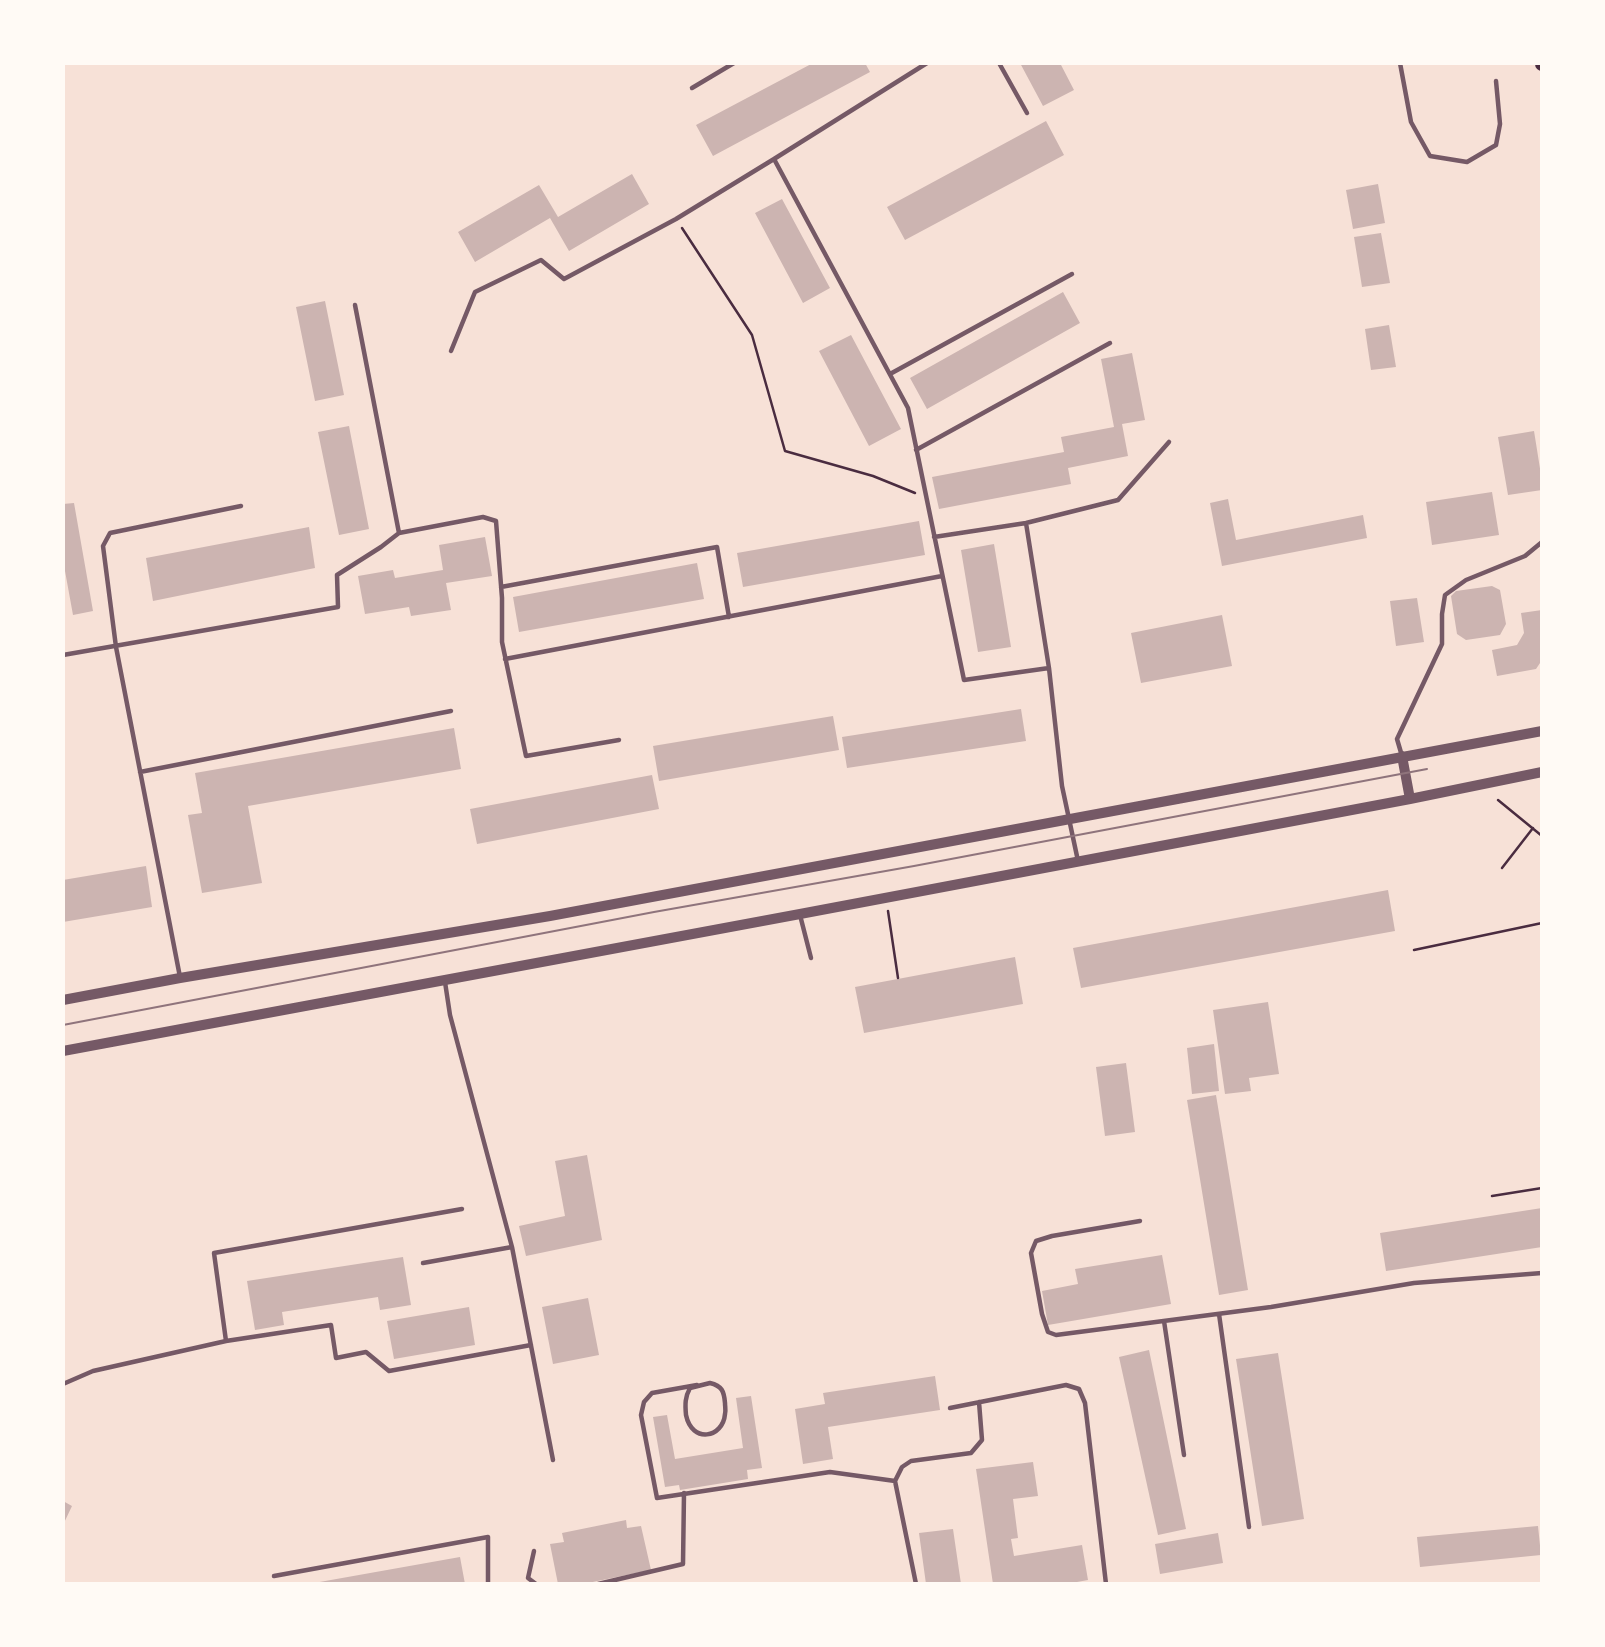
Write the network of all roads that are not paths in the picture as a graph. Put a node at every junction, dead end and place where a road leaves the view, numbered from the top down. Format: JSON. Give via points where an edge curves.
{"nodes":[{"id":1,"x":734,"y":63,"type":"edge"},
{"id":2,"x":927,"y":63,"type":"edge"},
{"id":3,"x":999,"y":63,"type":"edge"},
{"id":4,"x":1400,"y":63,"type":"edge"},
{"id":5,"x":1496,"y":81,"type":"dead end"},
{"id":6,"x":692,"y":88,"type":"dead end"},
{"id":7,"x":1027,"y":113,"type":"dead end"},
{"id":8,"x":774,"y":159,"type":"junction"},
{"id":9,"x":1072,"y":274,"type":"dead end"},
{"id":10,"x":355,"y":305,"type":"dead end"},
{"id":11,"x":1110,"y":343,"type":"dead end"},
{"id":12,"x":451,"y":351,"type":"dead end"},
{"id":13,"x":890,"y":374,"type":"junction"},
{"id":14,"x":1169,"y":442,"type":"dead end"},
{"id":15,"x":916,"y":450,"type":"junction"},
{"id":16,"x":241,"y":506,"type":"dead end"},
{"id":17,"x":1026,"y":523,"type":"junction"},
{"id":18,"x":400,"y":533,"type":"junction"},
{"id":19,"x":934,"y":537,"type":"junction"},
{"id":20,"x":1542,"y":542,"type":"edge"},
{"id":21,"x":942,"y":576,"type":"junction"},
{"id":22,"x":501,"y":587,"type":"junction"},
{"id":23,"x":730,"y":617,"type":"junction"},
{"id":24,"x":116,"y":647,"type":"junction"},
{"id":25,"x":63,"y":655,"type":"edge"},
{"id":26,"x":505,"y":659,"type":"junction"},
{"id":27,"x":1049,"y":668,"type":"junction"},
{"id":28,"x":451,"y":711,"type":"dead end"},
{"id":29,"x":1542,"y":731,"type":"edge"},
{"id":30,"x":619,"y":740,"type":"dead end"},
{"id":31,"x":1402,"y":756,"type":"junction"},
{"id":32,"x":140,"y":772,"type":"junction"},
{"id":33,"x":1542,"y":772,"type":"edge"},
{"id":34,"x":1410,"y":799,"type":"junction"},
{"id":35,"x":1069,"y":820,"type":"junction"},
{"id":36,"x":1078,"y":862,"type":"junction"},
{"id":37,"x":800,"y":914,"type":"junction"},
{"id":38,"x":811,"y":958,"type":"dead end"},
{"id":39,"x":180,"y":978,"type":"junction"},
{"id":40,"x":445,"y":981,"type":"junction"},
{"id":41,"x":63,"y":1000,"type":"edge"},
{"id":42,"x":63,"y":1051,"type":"edge"},
{"id":43,"x":462,"y":1209,"type":"dead end"},
{"id":44,"x":1140,"y":1221,"type":"dead end"},
{"id":45,"x":512,"y":1247,"type":"junction"},
{"id":46,"x":423,"y":1263,"type":"dead end"},
{"id":47,"x":1542,"y":1273,"type":"edge"},
{"id":48,"x":1219,"y":1314,"type":"junction"},
{"id":49,"x":1164,"y":1321,"type":"junction"},
{"id":50,"x":226,"y":1341,"type":"junction"},
{"id":51,"x":531,"y":1345,"type":"junction"},
{"id":52,"x":63,"y":1384,"type":"edge"},
{"id":53,"x":697,"y":1385,"type":"junction"},
{"id":54,"x":979,"y":1402,"type":"junction"},
{"id":55,"x":950,"y":1408,"type":"dead end"},
{"id":56,"x":1184,"y":1455,"type":"dead end"},
{"id":57,"x":553,"y":1460,"type":"dead end"},
{"id":58,"x":895,"y":1481,"type":"junction"},
{"id":59,"x":684,"y":1493,"type":"junction"},
{"id":60,"x":1250,"y":1527,"type":"dead end"},
{"id":61,"x":534,"y":1551,"type":"dead end"},
{"id":62,"x":274,"y":1576,"type":"dead end"},
{"id":63,"x":488,"y":1584,"type":"edge"},
{"id":64,"x":536,"y":1584,"type":"edge"},
{"id":65,"x":598,"y":1584,"type":"edge"},
{"id":66,"x":916,"y":1584,"type":"edge"},
{"id":67,"x":1106,"y":1584,"type":"edge"}],
"edges":[{"from":1,"to":6,"type":"lane"},
{"from":2,"to":8,"type":"lane"},
{"from":3,"to":7,"type":"lane"},
{"from":4,"to":5,"type":"lane","via":[[1411,121],[1430,156],[1467,162],[1496,145],[1500,124]]},
{"from":8,"to":12,"type":"lane","via":[[676,219],[564,278],[541,260],[475,292]]},
{"from":8,"to":13,"type":"lane"},
{"from":9,"to":13,"type":"lane"},
{"from":10,"to":18,"type":"lane"},
{"from":11,"to":15,"type":"lane"},
{"from":13,"to":15,"type":"lane","via":[[908,408]]},
{"from":14,"to":17,"type":"lane","via":[[1118,500]]},
{"from":15,"to":19,"type":"lane"},
{"from":16,"to":24,"type":"lane","via":[[110,533],[103,546]]},
{"from":17,"to":19,"type":"lane"},
{"from":17,"to":27,"type":"lane"},
{"from":18,"to":22,"type":"lane","via":[[483,517],[496,521]]},
{"from":18,"to":24,"type":"lane","via":[[337,575],[338,607]]},
{"from":19,"to":21,"type":"lane"},
{"from":20,"to":31,"type":"lane","via":[[1525,556],[1466,580],[1446,595],[1442,645],[1397,739]]},
{"from":21,"to":23,"type":"lane"},
{"from":21,"to":27,"type":"lane","via":[[964,681]]},
{"from":22,"to":23,"type":"lane","via":[[716,547]]},
{"from":22,"to":26,"type":"lane"},
{"from":23,"to":26,"type":"lane"},
{"from":24,"to":25,"type":"lane"},
{"from":24,"to":32,"type":"lane"},
{"from":26,"to":30,"type":"lane","via":[[526,756]]},
{"from":27,"to":35,"type":"lane"},
{"from":28,"to":32,"type":"lane"},
{"from":29,"to":31,"type":"street"},
{"from":31,"to":34,"type":"street"},
{"from":31,"to":35,"type":"street"},
{"from":32,"to":39,"type":"lane"},
{"from":33,"to":34,"type":"street"},
{"from":34,"to":36,"type":"street"},
{"from":35,"to":36,"type":"lane"},
{"from":35,"to":39,"type":"street","via":[[550,916]]},
{"from":36,"to":37,"type":"street"},
{"from":37,"to":38,"type":"lane"},
{"from":37,"to":40,"type":"street"},
{"from":39,"to":41,"type":"street"},
{"from":40,"to":42,"type":"street"},
{"from":40,"to":45,"type":"lane","via":[[450,1016]]},
{"from":43,"to":50,"type":"lane","via":[[214,1253]]},
{"from":44,"to":49,"type":"lane","via":[[1036,1241],[1031,1253],[1042,1314],[1048,1332],[1056,1335]]},
{"from":45,"to":46,"type":"lane"},
{"from":45,"to":51,"type":"lane"},
{"from":47,"to":48,"type":"lane","via":[[1414,1283]]},
{"from":48,"to":49,"type":"lane"},
{"from":48,"to":60,"type":"lane"},
{"from":49,"to":56,"type":"lane"},
{"from":50,"to":51,"type":"lane","via":[[331,1325],[336,1358],[366,1353],[389,1371]]},
{"from":50,"to":52,"type":"lane","via":[[93,1371]]},
{"from":51,"to":57,"type":"lane"},
{"from":53,"to":53,"type":"lane","via":[[687,1394],[688,1422],[700,1434],[708,1434],[722,1425],[726,1416],[724,1391],[719,1385]]},
{"from":53,"to":59,"type":"lane","via":[[652,1393],[640,1415],[657,1498]]},
{"from":54,"to":55,"type":"lane"},
{"from":54,"to":58,"type":"lane","via":[[982,1440],[971,1453],[911,1461]]},
{"from":54,"to":67,"type":"lane","via":[[1066,1385],[1079,1389],[1085,1403]]},
{"from":58,"to":59,"type":"lane","via":[[830,1472]]},
{"from":58,"to":66,"type":"lane"},
{"from":59,"to":65,"type":"lane","via":[[682,1564]]},
{"from":61,"to":64,"type":"lane","via":[[528,1578]]},
{"from":62,"to":63,"type":"lane","via":[[488,1537]]}]}
